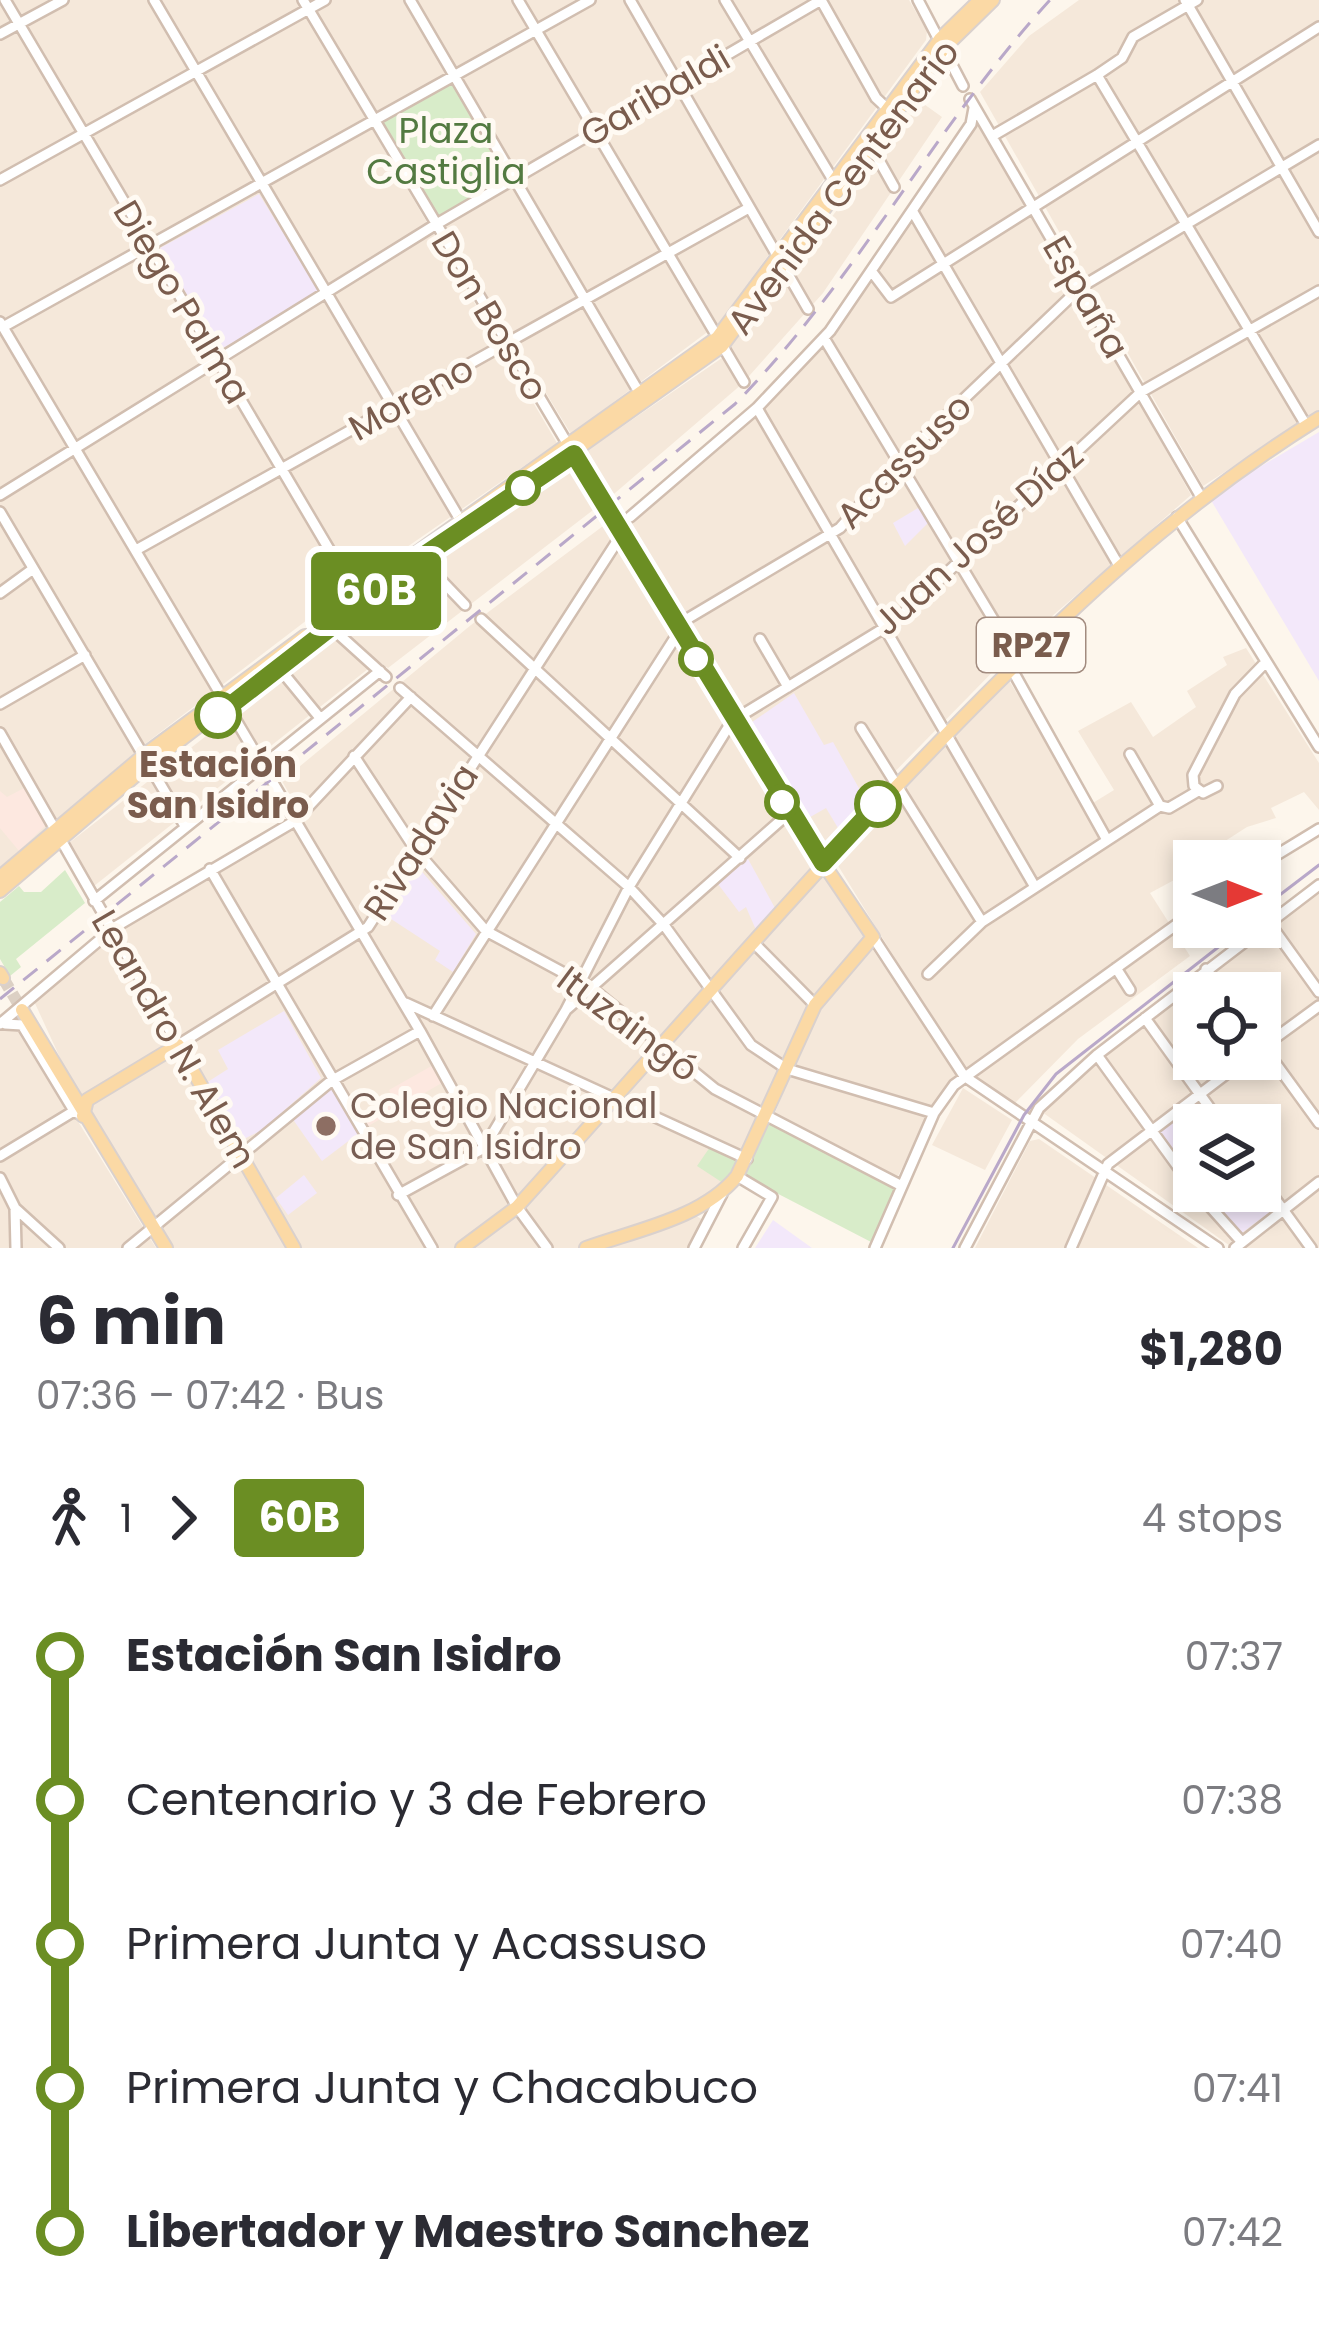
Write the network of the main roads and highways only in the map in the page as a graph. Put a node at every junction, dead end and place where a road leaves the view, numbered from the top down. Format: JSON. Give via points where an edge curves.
{"nodes":[{"id":1,"x":980,"y":0,"type":"edge"},
{"id":2,"x":993,"y":0,"type":"edge"},
{"id":3,"x":942,"y":43,"type":"junction"},
{"id":4,"x":891,"y":112,"type":"junction"},
{"id":5,"x":837,"y":185,"type":"junction"},
{"id":6,"x":1313,"y":422,"type":"edge"},
{"id":7,"x":462,"y":524,"type":"junction"},
{"id":8,"x":359,"y":599,"type":"junction"},
{"id":9,"x":327,"y":624,"type":"junction"},
{"id":10,"x":225,"y":704,"type":"junction"},
{"id":11,"x":57,"y":836,"type":"junction"},
{"id":12,"x":823,"y":863,"type":"junction"},
{"id":13,"x":0,"y":878,"type":"edge"},
{"id":14,"x":0,"y":891,"type":"edge"},
{"id":15,"x":22,"y":1010,"type":"tunnel mouth"},
{"id":16,"x":178,"y":1045,"type":"joint"},
{"id":17,"x":78,"y":1102,"type":"junction"},
{"id":18,"x":166,"y":1248,"type":"edge"},
{"id":19,"x":294,"y":1248,"type":"edge"},
{"id":20,"x":462,"y":1248,"type":"edge"},
{"id":21,"x":586,"y":1248,"type":"edge"}],
"edges":[{"from":1,"to":3,"type":"main road","name":"Avenida Centenario"},
{"from":2,"to":3,"type":"main road","name":"Avenida Centenario"},
{"from":3,"to":4,"type":"main road","name":"Avenida Centenario"},
{"from":4,"to":5,"type":"main road","name":"Avenida Centenario"},
{"from":4,"to":5,"type":"main road","name":"Avenida Centenario"},
{"from":5,"to":7,"type":"main road","name":"Avenida Centenario","via":[[720,342]]},
{"from":6,"to":12,"type":"main road","number":"RP27","via":[[1118,564]]},
{"from":7,"to":8,"type":"main road","name":"Avenida Centenario"},
{"from":7,"to":8,"type":"main road","name":"Avenida Centenario"},
{"from":8,"to":9,"type":"main road","name":"Avenida Centenario"},
{"from":9,"to":10,"type":"main road","name":"Avenida Centenario"},
{"from":9,"to":10,"type":"main road","name":"Avenida Centenario"},
{"from":10,"to":11,"type":"main road","name":"Avenida Centenario"},
{"from":11,"to":13,"type":"main road","name":"Avenida Centenario"},
{"from":11,"to":14,"type":"main road","name":"Avenida Centenario"},
{"from":12,"to":20,"type":"main road","number":"RP27","via":[[517,1207]]},
{"from":12,"to":21,"type":"main road","via":[[873,938],[815,1005],[737,1176],[692,1209]]},
{"from":15,"to":17,"type":"main road"},
{"from":16,"to":17,"type":"main road","name":"Rivadavia"},
{"from":16,"to":19,"type":"main road","name":"Leandro N. Alem"},
{"from":17,"to":18,"type":"main road"}]}
